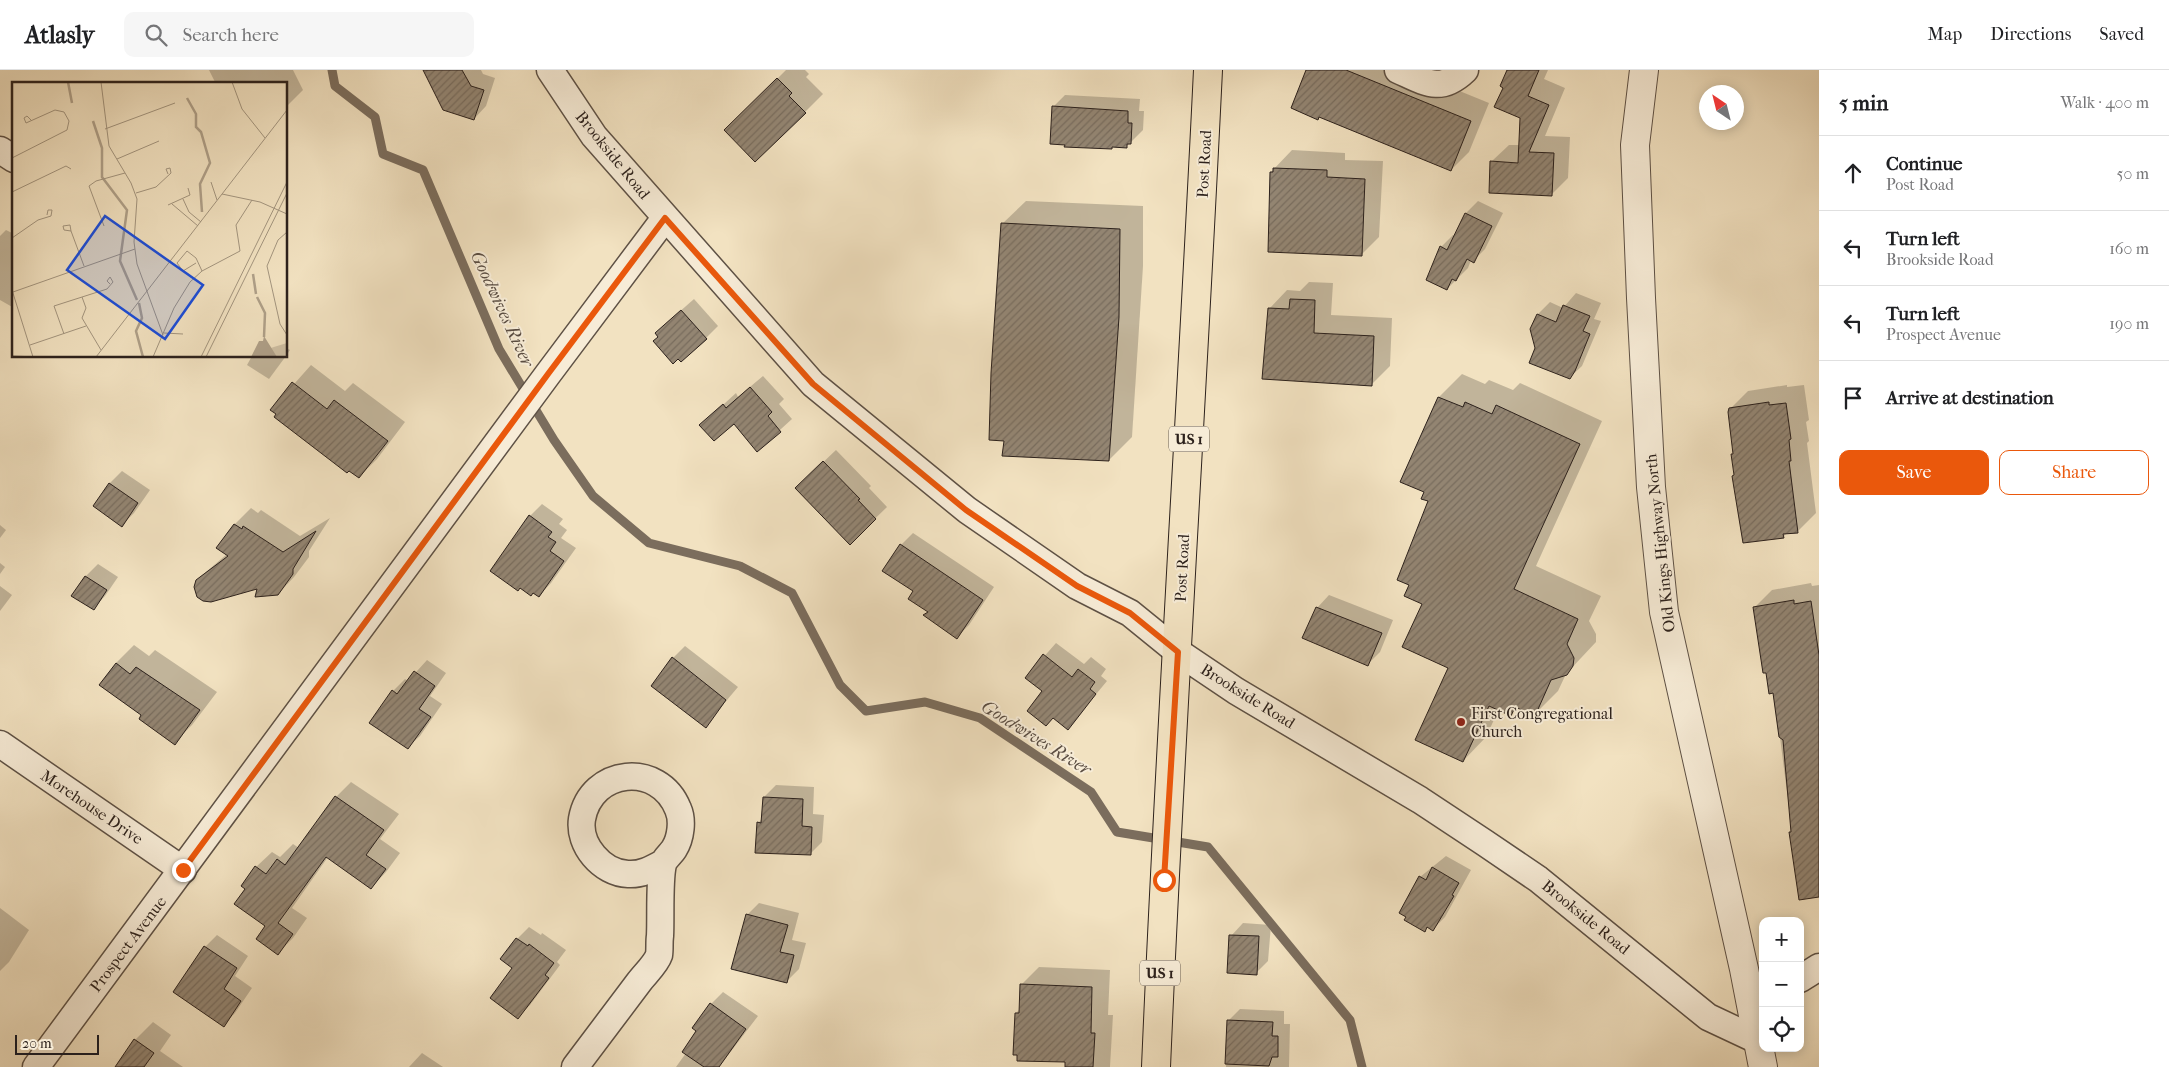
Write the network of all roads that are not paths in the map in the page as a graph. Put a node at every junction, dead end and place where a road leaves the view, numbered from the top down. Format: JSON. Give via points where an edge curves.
{"nodes":[{"id":1,"x":550,"y":70,"type":"edge"},
{"id":2,"x":1208,"y":70,"type":"edge"},
{"id":3,"x":1398,"y":70,"type":"edge"},
{"id":4,"x":1465,"y":70,"type":"edge"},
{"id":5,"x":1644,"y":70,"type":"edge"},
{"id":6,"x":0,"y":150,"type":"edge"},
{"id":7,"x":12,"y":157,"type":"edge"},
{"id":8,"x":665,"y":218,"type":"junction"},
{"id":9,"x":1178,"y":652,"type":"junction"},
{"id":10,"x":0,"y":744,"type":"edge"},
{"id":11,"x":663,"y":863,"type":"dead end"},
{"id":12,"x":183,"y":870,"type":"junction"},
{"id":13,"x":1819,"y":967,"type":"edge"},
{"id":14,"x":1804,"y":976,"type":"edge"},
{"id":15,"x":1757,"y":1005,"type":"edge"},
{"id":16,"x":1757,"y":1040,"type":"junction"},
{"id":17,"x":36,"y":1067,"type":"edge"},
{"id":18,"x":575,"y":1067,"type":"edge"},
{"id":19,"x":1156,"y":1067,"type":"edge"},
{"id":20,"x":1763,"y":1067,"type":"edge"}],
"edges":[{"from":1,"to":8,"type":"street","name":"Brookside Road","via":[[594,136]]},
{"from":2,"to":9,"type":"main road","name":"Post Road","number":"US 1"},
{"from":3,"to":4,"type":"street","via":[[1433,86],[1454,81]]},
{"from":5,"to":15,"type":"street","name":"Old Kings Highway North","via":[[1635,145],[1640,289],[1651,487],[1663,603]]},
{"from":6,"to":7,"type":"street"},
{"from":8,"to":9,"type":"street","name":"Brookside Road","via":[[813,384],[966,510],[1077,586],[1130,613]]},
{"from":8,"to":12,"type":"street","name":"Prospect Avenue"},
{"from":9,"to":16,"type":"street","name":"Brookside Road","via":[[1485,843],[1538,879],[1708,1016]]},
{"from":9,"to":19,"type":"main road","name":"Post Road","number":"US 1"},
{"from":10,"to":12,"type":"street","name":"Morehouse Drive"},
{"from":11,"to":18,"type":"street","via":[[659,955]]},
{"from":12,"to":17,"type":"street","name":"Prospect Avenue"},
{"from":13,"to":14,"type":"street"},
{"from":15,"to":16,"type":"street","name":"Old Kings Highway North"},
{"from":16,"to":20,"type":"street","name":"Old Kings Highway North"}]}
